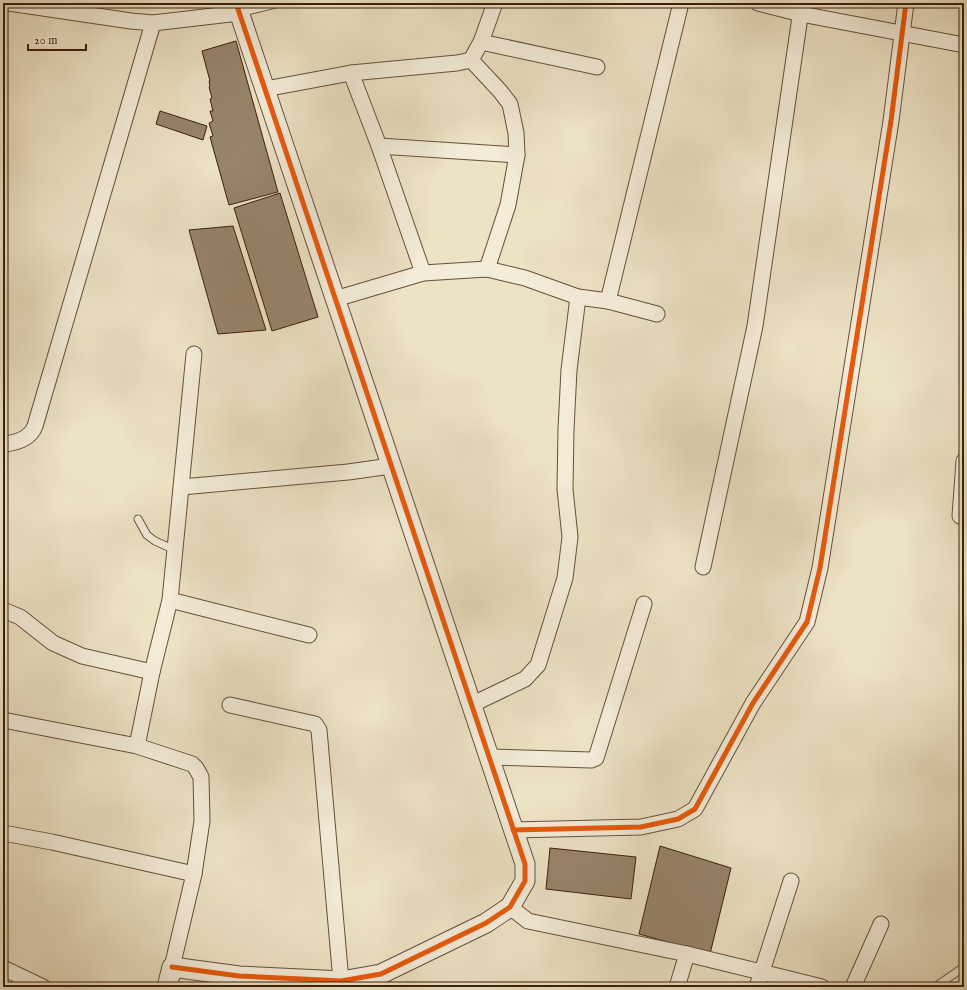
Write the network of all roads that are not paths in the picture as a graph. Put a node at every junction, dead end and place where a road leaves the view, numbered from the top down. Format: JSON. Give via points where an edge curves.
{"nodes":[{"id":1,"x":9,"y":3,"type":"edge"},
{"id":2,"x":280,"y":3,"type":"edge"},
{"id":3,"x":495,"y":3,"type":"edge"},
{"id":4,"x":681,"y":3,"type":"edge"},
{"id":5,"x":758,"y":3,"type":"edge"},
{"id":6,"x":906,"y":3,"type":"edge"},
{"id":7,"x":238,"y":8,"type":"edge"},
{"id":8,"x":802,"y":8,"type":"edge"},
{"id":9,"x":153,"y":23,"type":"junction"},
{"id":10,"x":902,"y":32,"type":"junction"},
{"id":11,"x":482,"y":42,"type":"junction"},
{"id":12,"x":964,"y":45,"type":"edge"},
{"id":13,"x":471,"y":60,"type":"junction"},
{"id":14,"x":597,"y":67,"type":"dead end"},
{"id":15,"x":351,"y":73,"type":"junction"},
{"id":16,"x":265,"y":89,"type":"junction"},
{"id":17,"x":379,"y":146,"type":"junction"},
{"id":18,"x":518,"y":155,"type":"junction"},
{"id":19,"x":487,"y":269,"type":"junction"},
{"id":20,"x":423,"y":273,"type":"junction"},
{"id":21,"x":578,"y":297,"type":"junction"},
{"id":22,"x":335,"y":299,"type":"junction"},
{"id":23,"x":608,"y":302,"type":"junction"},
{"id":24,"x":657,"y":314,"type":"dead end"},
{"id":25,"x":194,"y":354,"type":"dead end"},
{"id":26,"x":3,"y":444,"type":"edge"},
{"id":27,"x":964,"y":461,"type":"edge"},
{"id":28,"x":391,"y":466,"type":"junction"},
{"id":29,"x":182,"y":487,"type":"junction"},
{"id":30,"x":960,"y":516,"type":"dead end"},
{"id":31,"x":138,"y":519,"type":"dead end"},
{"id":32,"x":175,"y":550,"type":"junction"},
{"id":33,"x":703,"y":567,"type":"dead end"},
{"id":34,"x":170,"y":600,"type":"junction"},
{"id":35,"x":644,"y":604,"type":"dead end"},
{"id":36,"x":3,"y":610,"type":"edge"},
{"id":37,"x":309,"y":635,"type":"dead end"},
{"id":38,"x":152,"y":672,"type":"junction"},
{"id":39,"x":230,"y":705,"type":"dead end"},
{"id":40,"x":471,"y":705,"type":"junction"},
{"id":41,"x":3,"y":720,"type":"edge"},
{"id":42,"x":137,"y":746,"type":"junction"},
{"id":43,"x":489,"y":757,"type":"junction"},
{"id":44,"x":514,"y":830,"type":"junction"},
{"id":45,"x":3,"y":833,"type":"edge"},
{"id":46,"x":194,"y":874,"type":"junction"},
{"id":47,"x":791,"y":881,"type":"dead end"},
{"id":48,"x":510,"y":907,"type":"junction"},
{"id":49,"x":881,"y":924,"type":"dead end"},
{"id":50,"x":687,"y":954,"type":"junction"},
{"id":51,"x":172,"y":967,"type":"junction"},
{"id":52,"x":964,"y":967,"type":"edge"},
{"id":53,"x":3,"y":968,"type":"edge"},
{"id":54,"x":762,"y":972,"type":"junction"},
{"id":55,"x":341,"y":980,"type":"junction"},
{"id":56,"x":380,"y":980,"type":"edge"},
{"id":57,"x":43,"y":987,"type":"edge"},
{"id":58,"x":167,"y":987,"type":"edge"},
{"id":59,"x":677,"y":987,"type":"edge"},
{"id":60,"x":757,"y":987,"type":"edge"},
{"id":61,"x":822,"y":987,"type":"edge"},
{"id":62,"x":853,"y":987,"type":"edge"},
{"id":63,"x":935,"y":987,"type":"edge"}],
"edges":[{"from":1,"to":9,"type":"street"},
{"from":2,"to":7,"type":"lane"},
{"from":3,"to":11,"type":"street"},
{"from":4,"to":23,"type":"street"},
{"from":5,"to":8,"type":"street"},
{"from":6,"to":10,"type":"street"},
{"from":7,"to":9,"type":"street","via":[[205,18]]},
{"from":7,"to":16,"type":"street"},
{"from":8,"to":10,"type":"street"},
{"from":8,"to":33,"type":"street","via":[[755,326]]},
{"from":9,"to":26,"type":"street","via":[[35,426],[23,439]]},
{"from":10,"to":12,"type":"street"},
{"from":10,"to":44,"type":"street","via":[[891,121],[820,568],[807,622],[753,703],[695,809],[678,819],[641,827]]},
{"from":11,"to":13,"type":"street"},
{"from":11,"to":14,"type":"street"},
{"from":13,"to":15,"type":"street"},
{"from":13,"to":18,"type":"street","via":[[510,104]]},
{"from":15,"to":16,"type":"street"},
{"from":15,"to":17,"type":"street"},
{"from":16,"to":22,"type":"street"},
{"from":17,"to":18,"type":"street"},
{"from":17,"to":20,"type":"street"},
{"from":18,"to":19,"type":"street","via":[[508,205]]},
{"from":19,"to":20,"type":"street"},
{"from":19,"to":21,"type":"street","via":[[525,278]]},
{"from":20,"to":22,"type":"street"},
{"from":21,"to":23,"type":"street"},
{"from":21,"to":40,"type":"street","via":[[568,370],[565,489],[570,537],[565,578],[538,665],[525,679]]},
{"from":22,"to":28,"type":"street"},
{"from":23,"to":24,"type":"street"},
{"from":25,"to":29,"type":"street"},
{"from":27,"to":30,"type":"street"},
{"from":28,"to":29,"type":"street"},
{"from":28,"to":40,"type":"street"},
{"from":29,"to":32,"type":"street"},
{"from":31,"to":32,"type":"lane","via":[[147,535],[155,542]]},
{"from":32,"to":34,"type":"street"},
{"from":34,"to":37,"type":"street"},
{"from":34,"to":38,"type":"street"},
{"from":35,"to":43,"type":"street","via":[[596,758],[591,760]]},
{"from":36,"to":38,"type":"street","via":[[20,616],[53,643],[82,656]]},
{"from":38,"to":42,"type":"street"},
{"from":39,"to":55,"type":"street","via":[[315,724],[320,730]]},
{"from":40,"to":43,"type":"street"},
{"from":41,"to":42,"type":"street"},
{"from":42,"to":46,"type":"street","via":[[192,764],[201,777],[202,821]]},
{"from":43,"to":44,"type":"street"},
{"from":44,"to":48,"type":"street","via":[[525,864],[525,881]]},
{"from":45,"to":46,"type":"street"},
{"from":46,"to":51,"type":"street"},
{"from":47,"to":54,"type":"street"},
{"from":48,"to":50,"type":"street","via":[[528,921]]},
{"from":48,"to":56,"type":"street","via":[[486,923]]},
{"from":49,"to":62,"type":"street"},
{"from":50,"to":54,"type":"street"},
{"from":50,"to":59,"type":"street"},
{"from":51,"to":55,"type":"street","via":[[239,976]]},
{"from":51,"to":58,"type":"street"},
{"from":52,"to":63,"type":"lane"},
{"from":53,"to":57,"type":"street"},
{"from":54,"to":60,"type":"street"},
{"from":54,"to":61,"type":"street"},
{"from":55,"to":56,"type":"street"}]}
